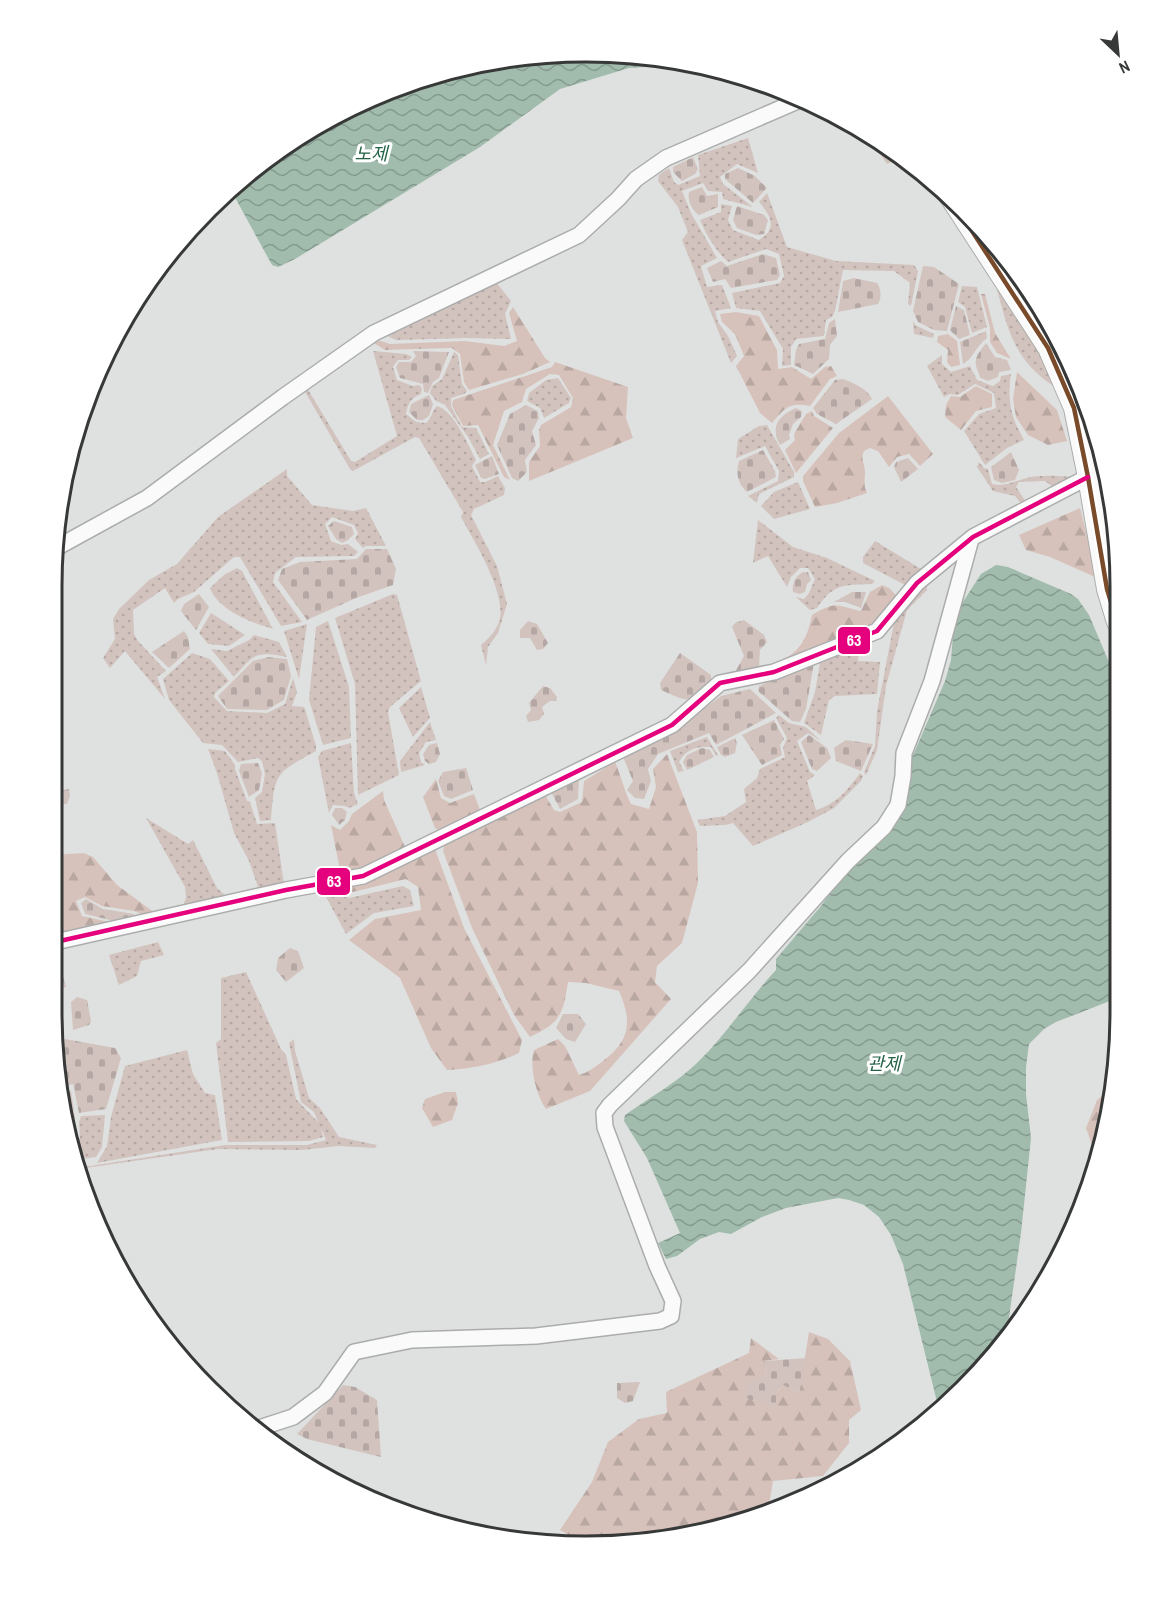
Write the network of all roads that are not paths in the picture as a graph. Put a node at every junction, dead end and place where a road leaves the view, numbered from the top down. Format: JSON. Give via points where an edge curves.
{"nodes":[{"id":1,"x":792,"y":103,"type":"edge"},
{"id":2,"x":973,"y":232,"type":"edge"},
{"id":3,"x":1077,"y":400,"type":"edge"},
{"id":4,"x":1074,"y":408,"type":"junction"},
{"id":5,"x":1088,"y":477,"type":"junction"},
{"id":6,"x":971,"y":539,"type":"junction"},
{"id":7,"x":64,"y":544,"type":"edge"},
{"id":8,"x":1110,"y":599,"type":"edge"},
{"id":9,"x":62,"y":941,"type":"edge"},
{"id":10,"x":265,"y":1425,"type":"edge"}],
"edges":[{"from":1,"to":7,"type":"street","via":[[666,158],[636,179],[579,235],[374,333],[147,498]]},
{"from":2,"to":4,"type":"main road","via":[[1048,348]]},
{"from":3,"to":4,"type":"street"},
{"from":4,"to":5,"type":"main road"},
{"from":5,"to":6,"type":"street"},
{"from":5,"to":8,"type":"main road"},
{"from":6,"to":9,"type":"street","via":[[917,583],[877,631],[774,672],[720,683],[672,725],[363,876]]},
{"from":6,"to":10,"type":"street","via":[[932,681],[904,753],[898,805],[884,827],[749,970],[604,1113],[605,1127],[673,1301],[671,1316],[660,1321],[536,1336],[412,1340],[354,1352],[325,1393],[293,1416]]}]}
